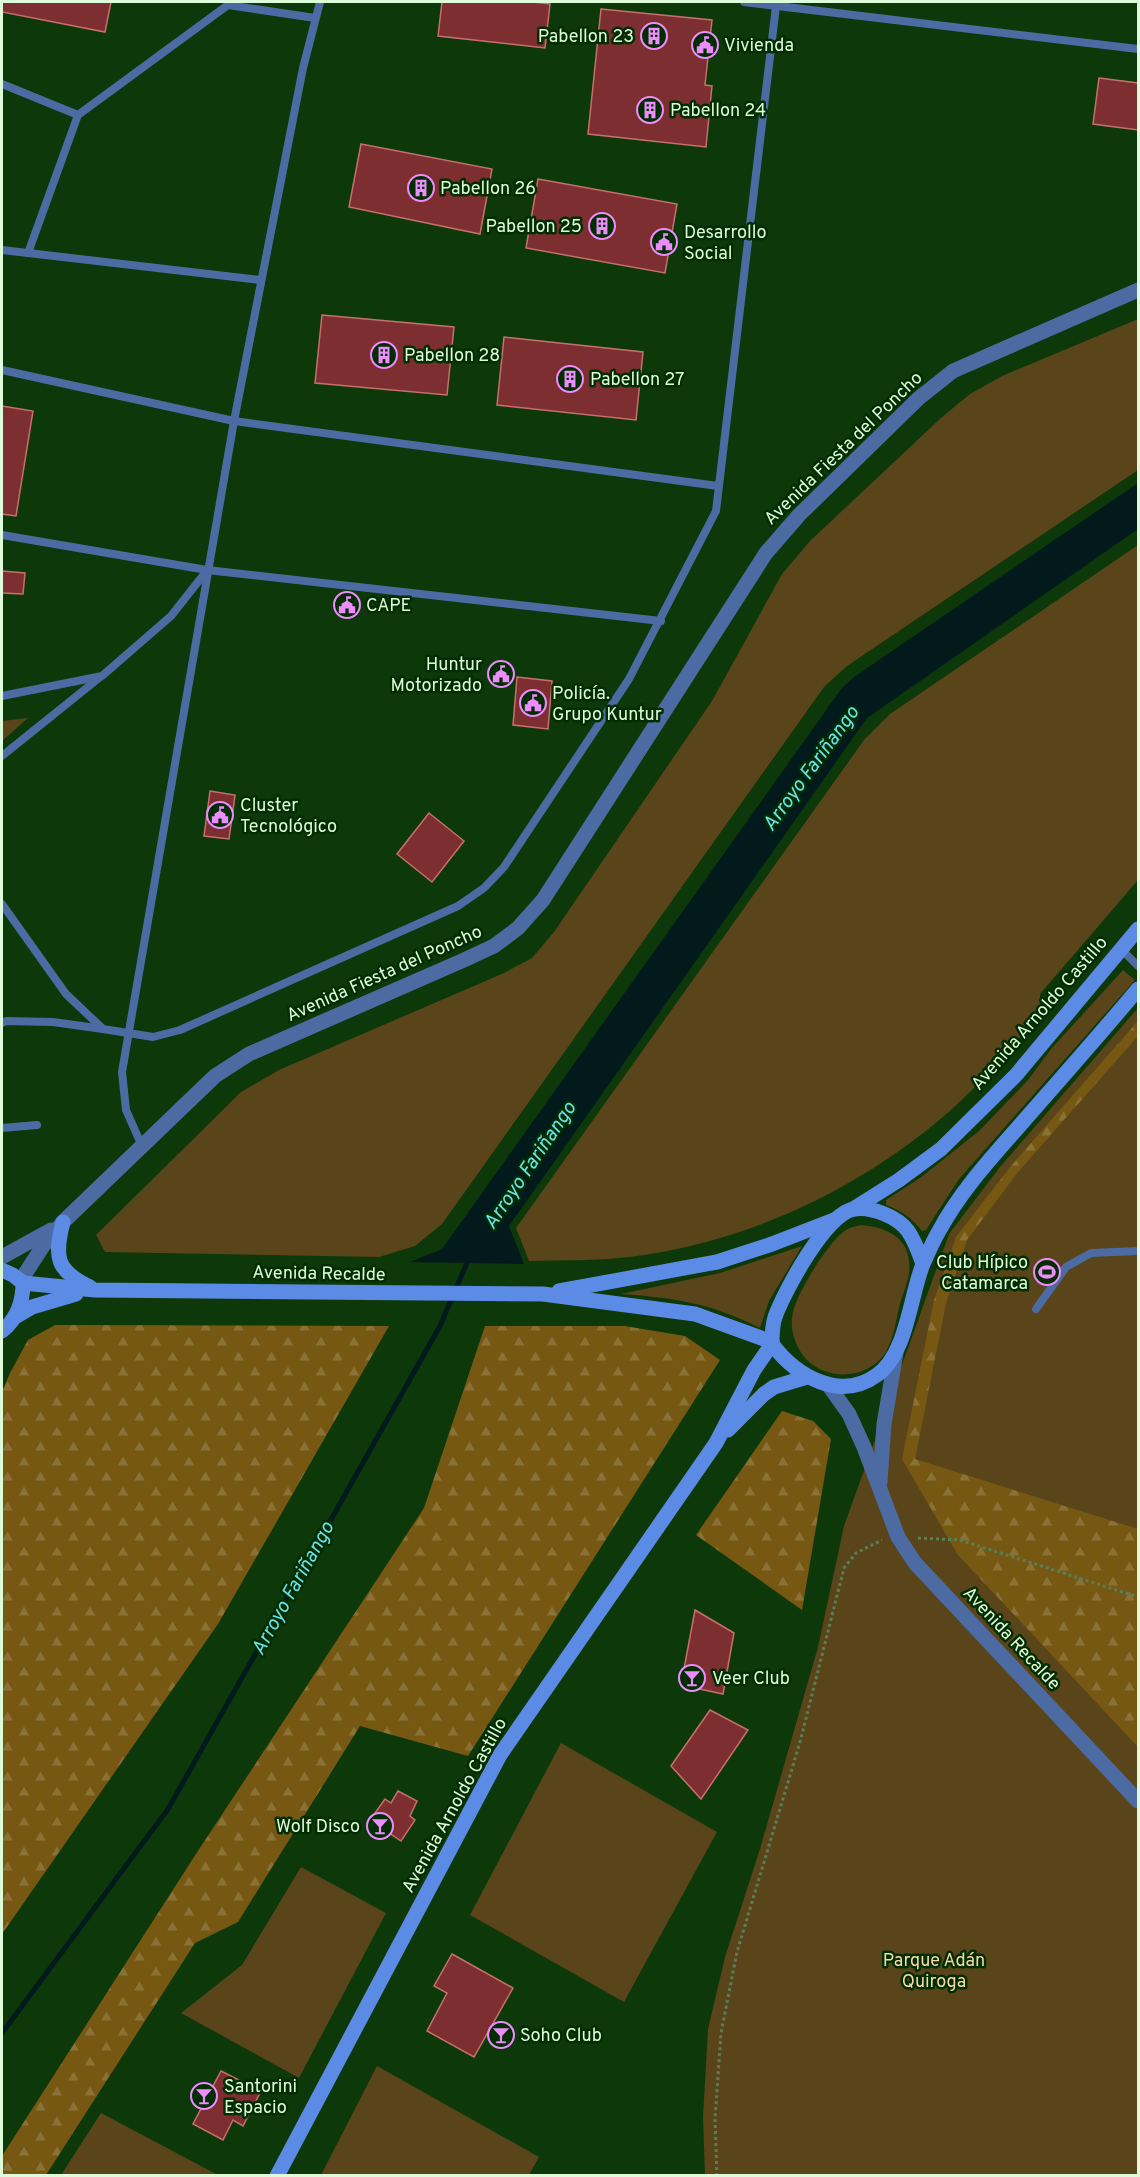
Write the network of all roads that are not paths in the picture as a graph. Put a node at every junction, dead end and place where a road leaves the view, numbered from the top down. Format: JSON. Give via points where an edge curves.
{"nodes":[{"id":1,"x":320,"y":2,"type":"edge"},
{"id":2,"x":744,"y":2,"type":"edge"},
{"id":3,"x":754,"y":2,"type":"edge"},
{"id":4,"x":230,"y":3,"type":"edge"},
{"id":5,"x":776,"y":6,"type":"junction"},
{"id":6,"x":315,"y":18,"type":"junction"},
{"id":7,"x":1138,"y":49,"type":"edge"},
{"id":8,"x":2,"y":84,"type":"edge"},
{"id":9,"x":78,"y":115,"type":"junction"},
{"id":10,"x":2,"y":250,"type":"edge"},
{"id":11,"x":27,"y":253,"type":"junction"},
{"id":12,"x":261,"y":280,"type":"junction"},
{"id":13,"x":1138,"y":290,"type":"edge"},
{"id":14,"x":2,"y":370,"type":"edge"},
{"id":15,"x":234,"y":421,"type":"junction"},
{"id":16,"x":718,"y":486,"type":"junction"},
{"id":17,"x":2,"y":535,"type":"edge"},
{"id":18,"x":207,"y":570,"type":"junction"},
{"id":19,"x":661,"y":621,"type":"junction"},
{"id":20,"x":102,"y":676,"type":"junction"},
{"id":21,"x":2,"y":696,"type":"edge"},
{"id":22,"x":2,"y":756,"type":"edge"},
{"id":23,"x":2,"y":904,"type":"edge"},
{"id":24,"x":1138,"y":929,"type":"edge"},
{"id":25,"x":1121,"y":949,"type":"junction"},
{"id":26,"x":1138,"y":966,"type":"edge"},
{"id":27,"x":1138,"y":989,"type":"edge"},
{"id":28,"x":2,"y":1023,"type":"edge"},
{"id":29,"x":103,"y":1029,"type":"junction"},
{"id":30,"x":128,"y":1033,"type":"junction"},
{"id":31,"x":37,"y":1125,"type":"dead end"},
{"id":32,"x":2,"y":1128,"type":"edge"},
{"id":33,"x":142,"y":1146,"type":"junction"},
{"id":34,"x":853,"y":1209,"type":"junction"},
{"id":35,"x":836,"y":1219,"type":"junction"},
{"id":36,"x":63,"y":1221,"type":"junction"},
{"id":37,"x":1138,"y":1251,"type":"edge"},
{"id":38,"x":2,"y":1257,"type":"edge"},
{"id":39,"x":922,"y":1264,"type":"junction"},
{"id":40,"x":2,"y":1270,"type":"edge"},
{"id":41,"x":22,"y":1281,"type":"junction"},
{"id":42,"x":95,"y":1290,"type":"junction"},
{"id":43,"x":543,"y":1294,"type":"junction"},
{"id":44,"x":1036,"y":1309,"type":"dead end"},
{"id":45,"x":6,"y":1328,"type":"edge"},
{"id":46,"x":772,"y":1343,"type":"junction"},
{"id":47,"x":896,"y":1353,"type":"junction"},
{"id":48,"x":807,"y":1377,"type":"junction"},
{"id":49,"x":829,"y":1386,"type":"junction"},
{"id":50,"x":716,"y":1443,"type":"junction"},
{"id":51,"x":880,"y":1488,"type":"junction"},
{"id":52,"x":1138,"y":1801,"type":"edge"},
{"id":53,"x":277,"y":2175,"type":"edge"}],
"edges":[{"from":1,"to":6,"type":"lane"},
{"from":2,"to":3,"type":"lane"},
{"from":3,"to":5,"type":"lane"},
{"from":4,"to":6,"type":"lane"},
{"from":4,"to":9,"type":"lane"},
{"from":5,"to":7,"type":"lane"},
{"from":5,"to":16,"type":"lane"},
{"from":6,"to":12,"type":"lane"},
{"from":8,"to":9,"type":"lane"},
{"from":9,"to":11,"type":"lane"},
{"from":10,"to":11,"type":"lane"},
{"from":11,"to":12,"type":"lane"},
{"from":12,"to":15,"type":"lane"},
{"from":13,"to":33,"type":"street","name":"Avenida Fiesta del Poncho","via":[[953,371],[919,398],[799,514],[766,553],[543,900],[518,928],[494,946],[249,1054],[215,1076]]},
{"from":14,"to":15,"type":"lane"},
{"from":15,"to":16,"type":"lane"},
{"from":15,"to":18,"type":"lane"},
{"from":16,"to":19,"type":"lane","via":[[716,511]]},
{"from":17,"to":18,"type":"lane"},
{"from":18,"to":19,"type":"lane"},
{"from":18,"to":20,"type":"lane","via":[[171,616]]},
{"from":18,"to":30,"type":"lane"},
{"from":19,"to":30,"type":"lane","via":[[629,680],[504,867],[484,888],[458,906],[180,1030],[153,1037]]},
{"from":20,"to":21,"type":"lane"},
{"from":20,"to":22,"type":"lane"},
{"from":23,"to":29,"type":"lane","via":[[66,994]]},
{"from":24,"to":25,"type":"main road","name":"Avenida Arnoldo Castillo"},
{"from":25,"to":26,"type":"lane"},
{"from":25,"to":34,"type":"main road","name":"Avenida Arnoldo Castillo","via":[[1016,1075],[941,1149]]},
{"from":27,"to":39,"type":"main road","via":[[958,1199]]},
{"from":28,"to":29,"type":"lane","via":[[53,1022]]},
{"from":29,"to":30,"type":"lane"},
{"from":30,"to":33,"type":"lane","via":[[122,1072],[126,1110]]},
{"from":31,"to":32,"type":"lane"},
{"from":33,"to":36,"type":"street","name":"Avenida Fiesta del Poncho"},
{"from":34,"to":35,"type":"main road"},
{"from":34,"to":39,"type":"main road","via":[[874,1211],[906,1229]]},
{"from":35,"to":43,"type":"main road","name":"Avenida Recalde","via":[[717,1262]]},
{"from":35,"to":46,"type":"main road","via":[[787,1290],[775,1319]]},
{"from":36,"to":38,"type":"street","name":"Avenida Fiesta del Poncho"},
{"from":36,"to":41,"type":"street","name":"Avenida Fiesta del Poncho"},
{"from":36,"to":42,"type":"main road","via":[[58,1252],[63,1266],[72,1278]]},
{"from":37,"to":44,"type":"lane","via":[[1091,1253],[1066,1268]]},
{"from":39,"to":47,"type":"main road"},
{"from":40,"to":41,"type":"main road"},
{"from":41,"to":42,"type":"main road","name":"Avenida Recalde"},
{"from":41,"to":45,"type":"main road","via":[[23,1296]]},
{"from":42,"to":43,"type":"main road","name":"Avenida Recalde"},
{"from":42,"to":45,"type":"main road","name":"Avenida Recalde","via":[[32,1307]]},
{"from":43,"to":46,"type":"main road","name":"Avenida Recalde","via":[[695,1314]]},
{"from":46,"to":48,"type":"main road","via":[[788,1363]]},
{"from":46,"to":50,"type":"main road","name":"Avenida Arnoldo Castillo"},
{"from":47,"to":49,"type":"main road","via":[[878,1375],[864,1383]]},
{"from":47,"to":51,"type":"street","name":"Avenida Recalde","via":[[884,1424]]},
{"from":48,"to":49,"type":"main road"},
{"from":48,"to":50,"type":"main road","name":"Avenida Arnoldo Castillo","via":[[764,1394]]},
{"from":49,"to":51,"type":"street","name":"Avenida Recalde","via":[[849,1414]]},
{"from":50,"to":53,"type":"main road","name":"Avenida Arnoldo Castillo","via":[[500,1755]]},
{"from":51,"to":52,"type":"street","name":"Avenida Recalde","via":[[898,1537],[915,1563]]}]}
